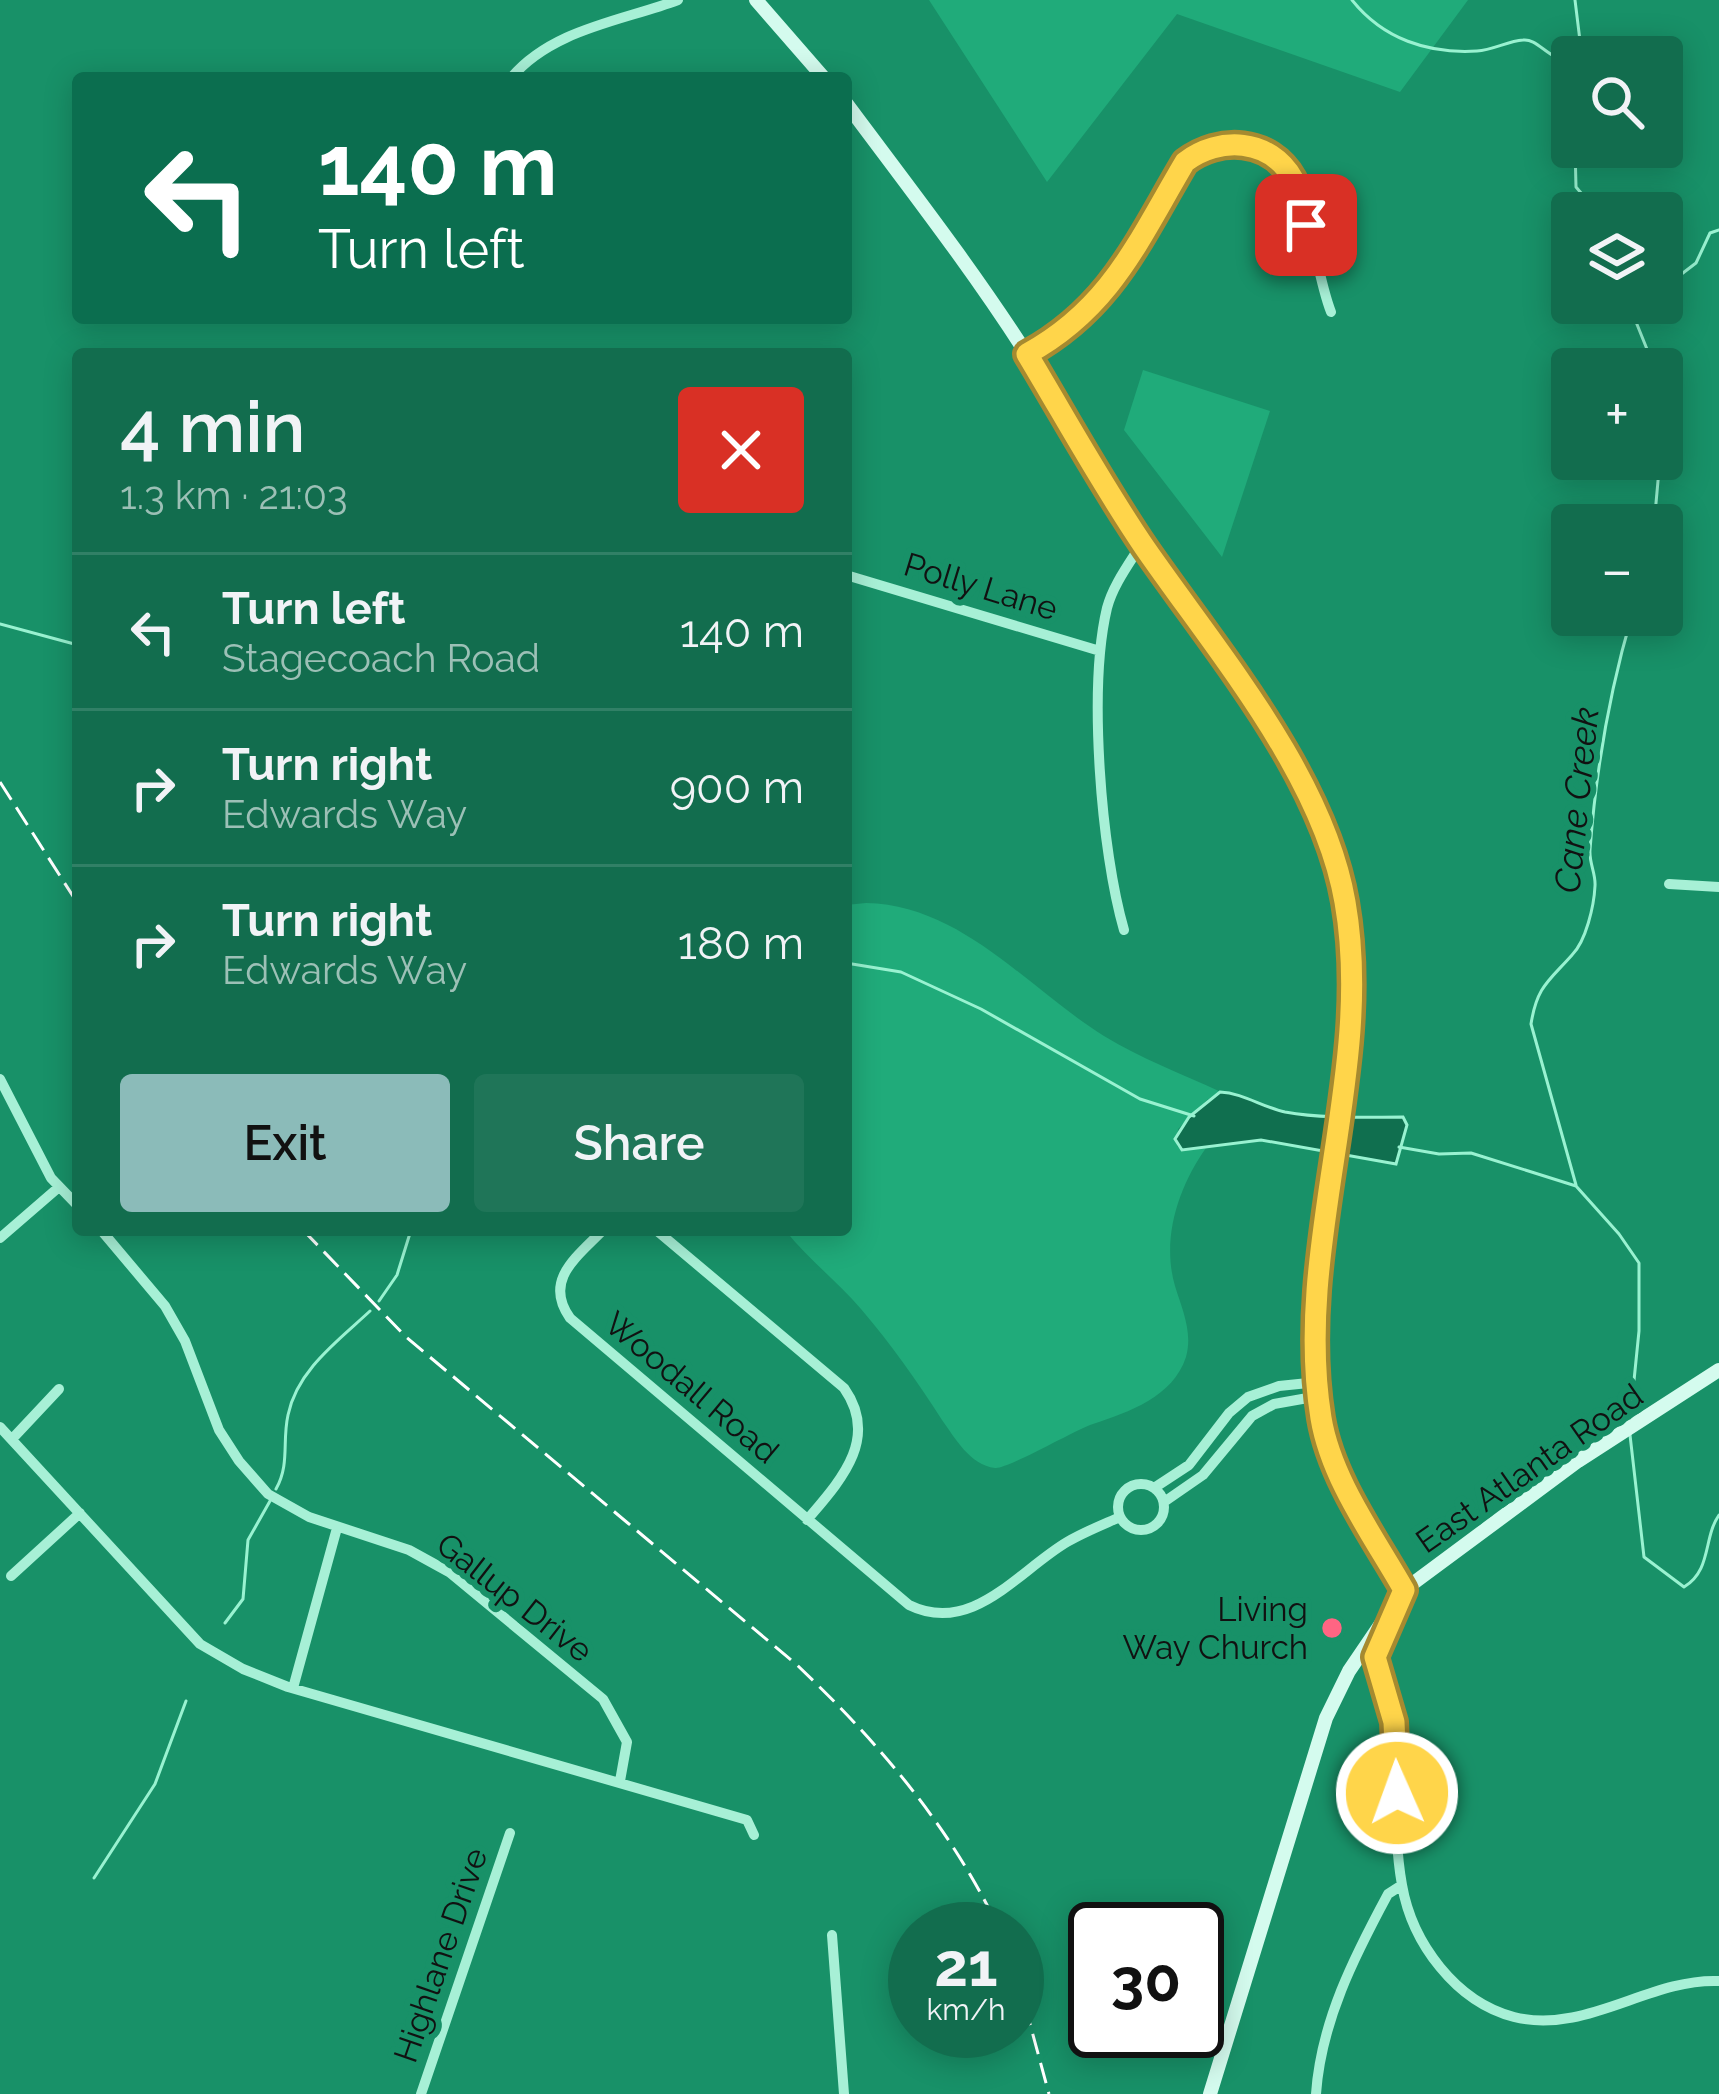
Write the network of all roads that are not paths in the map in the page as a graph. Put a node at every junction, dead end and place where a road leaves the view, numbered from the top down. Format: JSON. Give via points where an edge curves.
{"nodes":[{"id":1,"x":678,"y":0,"type":"edge"},
{"id":2,"x":756,"y":0,"type":"edge"},
{"id":3,"x":517,"y":72,"type":"edge"},
{"id":4,"x":819,"y":72,"type":"edge"},
{"id":5,"x":852,"y":111,"type":"edge"},
{"id":6,"x":1331,"y":312,"type":"dead end"},
{"id":7,"x":1027,"y":354,"type":"junction"},
{"id":8,"x":1142,"y":543,"type":"junction"},
{"id":9,"x":852,"y":577,"type":"edge"},
{"id":10,"x":1100,"y":651,"type":"junction"},
{"id":11,"x":1669,"y":884,"type":"dead end"},
{"id":12,"x":1719,"y":886,"type":"edge"},
{"id":13,"x":1124,"y":930,"type":"dead end"},
{"id":14,"x":0,"y":1079,"type":"edge"},
{"id":15,"x":58,"y":1187,"type":"junction"},
{"id":16,"x":72,"y":1200,"type":"edge"},
{"id":17,"x":106,"y":1236,"type":"edge"},
{"id":18,"x":597,"y":1236,"type":"edge"},
{"id":19,"x":663,"y":1236,"type":"edge"},
{"id":20,"x":0,"y":1238,"type":"edge"},
{"id":21,"x":1719,"y":1370,"type":"edge"},
{"id":22,"x":59,"y":1389,"type":"dead end"},
{"id":23,"x":1319,"y":1389,"type":"junction"},
{"id":24,"x":0,"y":1427,"type":"edge"},
{"id":25,"x":13,"y":1438,"type":"junction"},
{"id":26,"x":1154,"y":1488,"type":"junction"},
{"id":27,"x":1164,"y":1502,"type":"junction"},
{"id":28,"x":80,"y":1514,"type":"junction"},
{"id":29,"x":1120,"y":1517,"type":"junction"},
{"id":30,"x":807,"y":1520,"type":"junction"},
{"id":31,"x":337,"y":1528,"type":"junction"},
{"id":32,"x":11,"y":1576,"type":"dead end"},
{"id":33,"x":1404,"y":1590,"type":"junction"},
{"id":34,"x":293,"y":1688,"type":"junction"},
{"id":35,"x":620,"y":1781,"type":"junction"},
{"id":36,"x":510,"y":1833,"type":"dead end"},
{"id":37,"x":754,"y":1834,"type":"dead end"},
{"id":38,"x":1402,"y":1885,"type":"junction"},
{"id":39,"x":832,"y":1935,"type":"dead end"},
{"id":40,"x":1719,"y":1982,"type":"edge"},
{"id":41,"x":421,"y":2094,"type":"edge"},
{"id":42,"x":844,"y":2094,"type":"edge"},
{"id":43,"x":1210,"y":2094,"type":"edge"},
{"id":44,"x":1316,"y":2094,"type":"edge"}],
"edges":[{"from":1,"to":3,"type":"street","via":[[576,32]]},
{"from":2,"to":4,"type":"street"},
{"from":5,"to":7,"type":"street"},
{"from":6,"to":7,"type":"street","via":[[1293,180],[1265,152],[1233,143],[1185,162],[1095,306]]},
{"from":7,"to":8,"type":"street"},
{"from":8,"to":10,"type":"street","via":[[1108,607]]},
{"from":8,"to":23,"type":"street","via":[[1299,777],[1345,897],[1348,1033],[1317,1297]]},
{"from":9,"to":10,"type":"street","name":"Polly Lane"},
{"from":10,"to":13,"type":"street","via":[[1109,861]]},
{"from":11,"to":12,"type":"street"},
{"from":14,"to":15,"type":"street"},
{"from":15,"to":16,"type":"street"},
{"from":15,"to":20,"type":"street"},
{"from":17,"to":31,"type":"street","name":"Gallup Drive","via":[[165,1306],[238,1461],[268,1494]]},
{"from":18,"to":30,"type":"street","name":"Woodall Road","via":[[562,1274],[565,1311]]},
{"from":19,"to":30,"type":"street","via":[[848,1393],[859,1428],[854,1460]]},
{"from":21,"to":33,"type":"street","name":"East Atlanta Road","via":[[1578,1461]]},
{"from":22,"to":25,"type":"street"},
{"from":23,"to":26,"type":"street","name":"Woodall Road","via":[[1279,1386],[1248,1397],[1189,1465]]},
{"from":23,"to":27,"type":"street","name":"Woodall Road","via":[[1252,1416],[1203,1475]]},
{"from":23,"to":33,"type":"street","via":[[1338,1471]]},
{"from":24,"to":25,"type":"street"},
{"from":25,"to":28,"type":"street"},
{"from":26,"to":27,"type":"street"},
{"from":26,"to":29,"type":"street","name":"Woodall Road","via":[[1126,1489]]},
{"from":27,"to":29,"type":"street","name":"Woodall Road","via":[[1162,1519],[1149,1529],[1132,1529]]},
{"from":28,"to":32,"type":"street"},
{"from":28,"to":34,"type":"street","via":[[200,1643]]},
{"from":29,"to":30,"type":"street","name":"Woodall Road","via":[[1065,1543],[975,1608],[946,1615],[909,1605]]},
{"from":31,"to":34,"type":"street"},
{"from":31,"to":35,"type":"street","name":"Gallup Drive","via":[[428,1558],[603,1700],[627,1742]]},
{"from":33,"to":38,"type":"street","via":[[1375,1657],[1394,1722]]},
{"from":33,"to":43,"type":"street","name":"East Atlanta Road","via":[[1326,1718]]},
{"from":34,"to":35,"type":"street"},
{"from":35,"to":37,"type":"street","via":[[747,1820]]},
{"from":36,"to":41,"type":"street","name":"Highlane Drive"},
{"from":38,"to":40,"type":"street","via":[[1417,1930],[1453,1982],[1480,2005],[1517,2018],[1605,2011]]},
{"from":38,"to":44,"type":"street","via":[[1388,1894],[1343,1985]]},
{"from":39,"to":42,"type":"street"}]}
